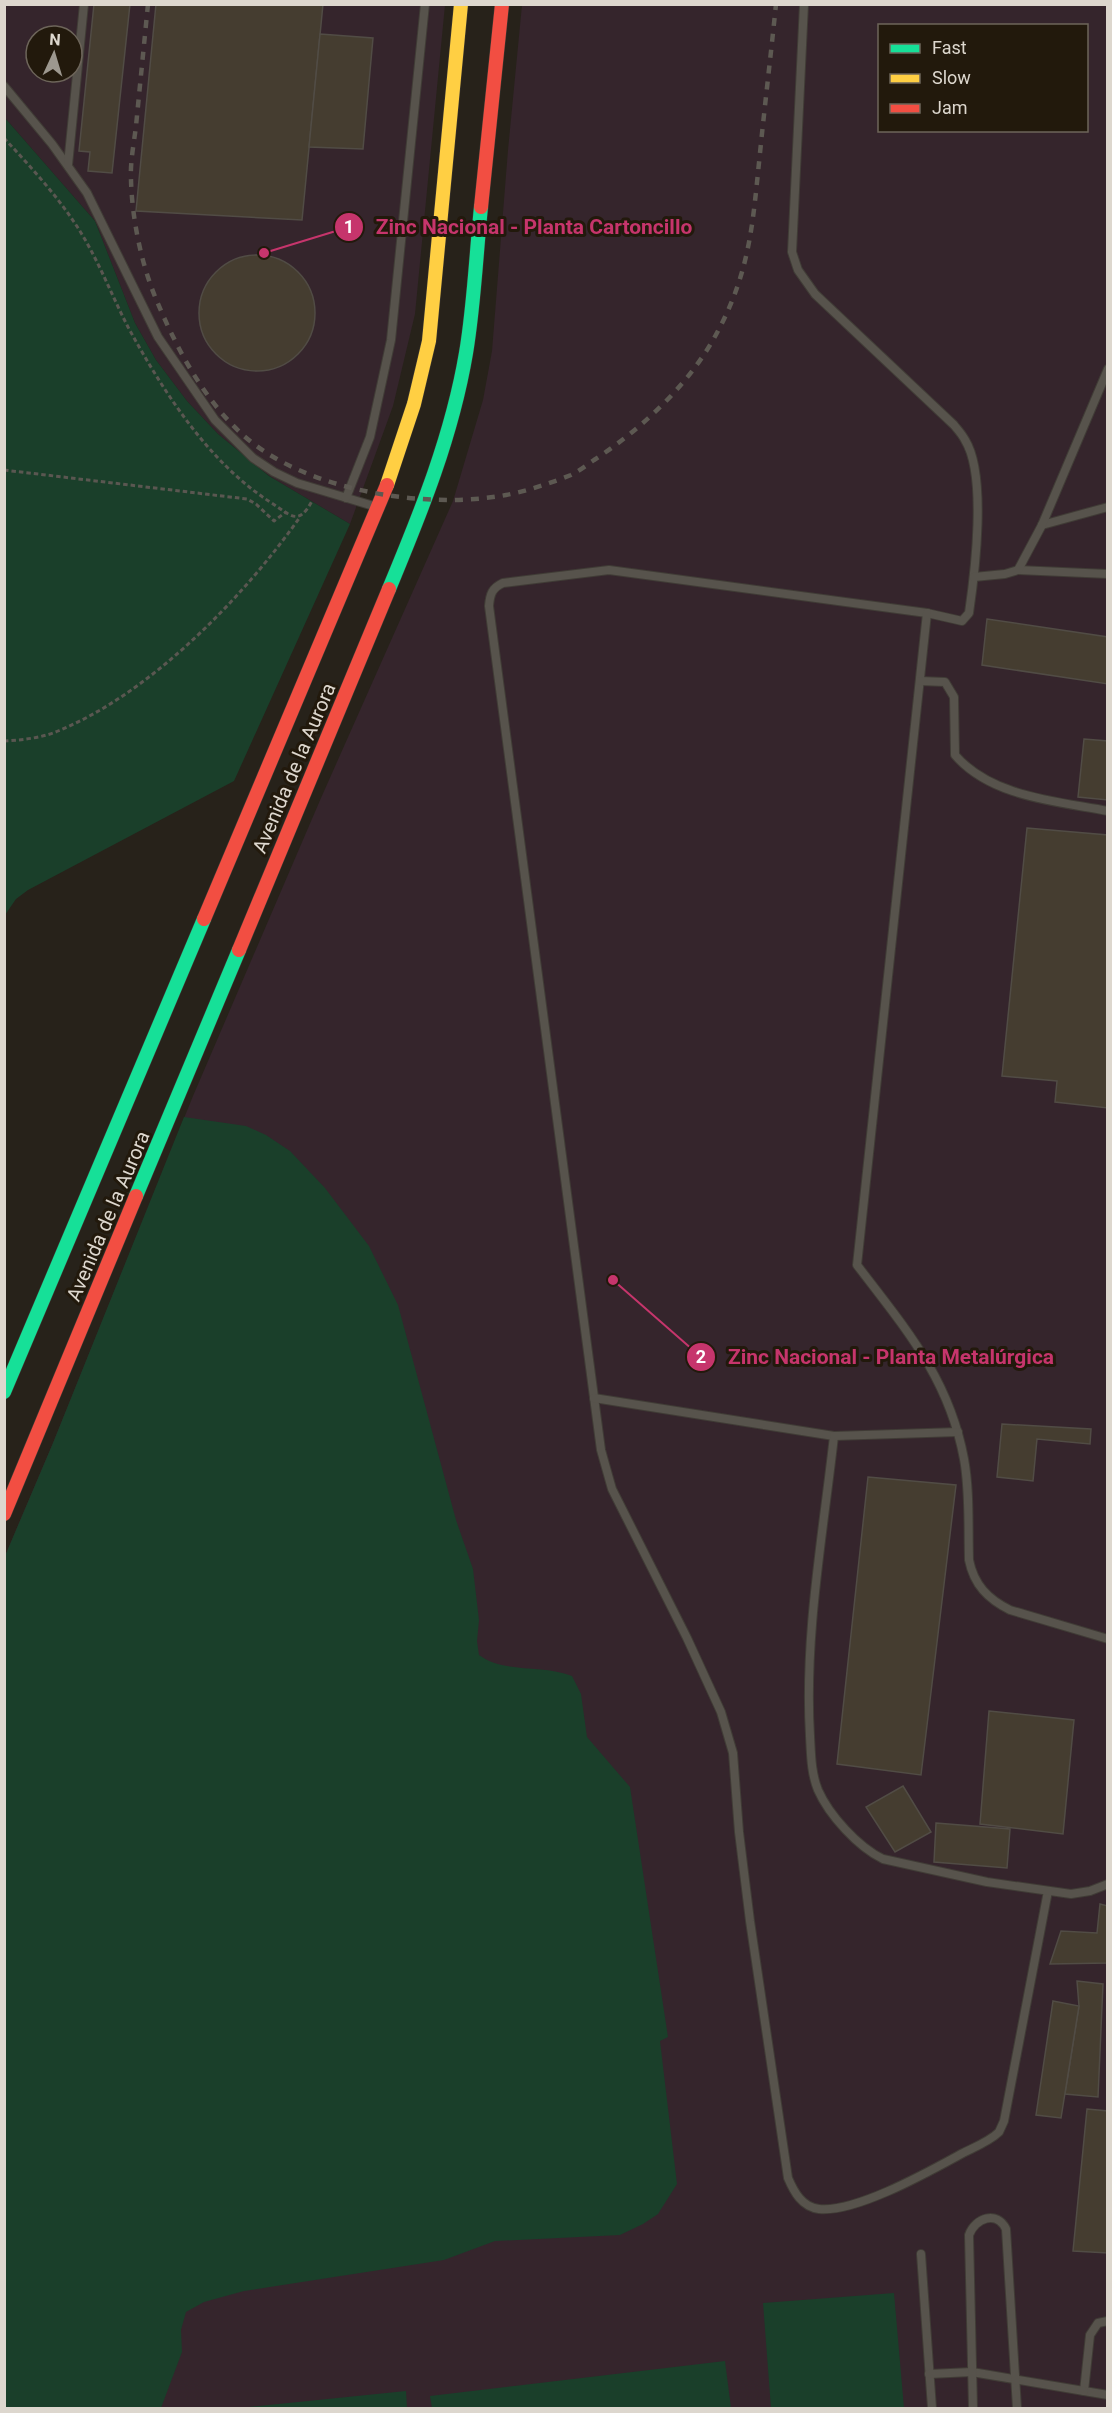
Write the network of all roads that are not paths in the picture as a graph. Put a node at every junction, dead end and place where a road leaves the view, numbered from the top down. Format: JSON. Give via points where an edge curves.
{"nodes":[{"id":1,"x":84,"y":4,"type":"edge"},
{"id":2,"x":425,"y":4,"type":"edge"},
{"id":3,"x":461,"y":4,"type":"edge"},
{"id":4,"x":502,"y":4,"type":"edge"},
{"id":5,"x":804,"y":4,"type":"edge"},
{"id":6,"x":4,"y":86,"type":"edge"},
{"id":7,"x":68,"y":165,"type":"junction"},
{"id":8,"x":1107,"y":369,"type":"edge"},
{"id":9,"x":346,"y":498,"type":"junction"},
{"id":10,"x":379,"y":507,"type":"junction"},
{"id":11,"x":1107,"y":507,"type":"edge"},
{"id":12,"x":1042,"y":525,"type":"junction"},
{"id":13,"x":1018,"y":570,"type":"junction"},
{"id":14,"x":1107,"y":574,"type":"edge"},
{"id":15,"x":974,"y":577,"type":"junction"},
{"id":16,"x":927,"y":613,"type":"junction"},
{"id":17,"x":920,"y":681,"type":"junction"},
{"id":18,"x":1107,"y":811,"type":"edge"},
{"id":19,"x":4,"y":1392,"type":"edge"},
{"id":20,"x":594,"y":1398,"type":"junction"},
{"id":21,"x":958,"y":1432,"type":"junction"},
{"id":22,"x":834,"y":1436,"type":"junction"},
{"id":23,"x":4,"y":1514,"type":"edge"},
{"id":24,"x":1107,"y":1639,"type":"edge"},
{"id":25,"x":1107,"y":1884,"type":"edge"},
{"id":26,"x":1048,"y":1891,"type":"junction"},
{"id":27,"x":921,"y":2254,"type":"dead end"},
{"id":28,"x":1107,"y":2321,"type":"edge"},
{"id":29,"x":972,"y":2372,"type":"junction"},
{"id":30,"x":929,"y":2374,"type":"junction"},
{"id":31,"x":1015,"y":2380,"type":"junction"},
{"id":32,"x":1084,"y":2391,"type":"junction"},
{"id":33,"x":1107,"y":2395,"type":"edge"},
{"id":34,"x":932,"y":2409,"type":"edge"},
{"id":35,"x":973,"y":2409,"type":"edge"},
{"id":36,"x":1017,"y":2409,"type":"edge"}],
"edges":[{"from":1,"to":7,"type":"lane"},
{"from":2,"to":9,"type":"lane","via":[[391,339],[370,437]]},
{"from":3,"to":10,"type":"main road","name":"Avenida de la Aurora","via":[[429,341],[423,377]]},
{"from":4,"to":23,"type":"main road","name":"Avenida de la Aurora","via":[[466,354],[427,498]]},
{"from":5,"to":15,"type":"lane","via":[[792,252],[798,270],[815,294],[954,425],[966,441],[975,470],[978,527]]},
{"from":6,"to":7,"type":"lane"},
{"from":7,"to":9,"type":"lane","via":[[104,225],[158,337],[215,420],[241,448],[274,472]]},
{"from":8,"to":12,"type":"lane"},
{"from":9,"to":10,"type":"lane"},
{"from":10,"to":19,"type":"main road","name":"Avenida de la Aurora"},
{"from":11,"to":12,"type":"lane"},
{"from":12,"to":13,"type":"lane"},
{"from":13,"to":14,"type":"lane"},
{"from":13,"to":15,"type":"lane"},
{"from":15,"to":16,"type":"lane","via":[[969,613],[964,620]]},
{"from":16,"to":17,"type":"lane"},
{"from":16,"to":20,"type":"lane","via":[[609,570],[512,581],[495,587],[490,595]]},
{"from":17,"to":18,"type":"lane","via":[[945,682],[954,697],[955,755],[976,775],[1035,797]]},
{"from":17,"to":21,"type":"lane","via":[[857,1265],[920,1347]]},
{"from":20,"to":22,"type":"lane"},
{"from":20,"to":26,"type":"lane","via":[[601,1450],[612,1489],[687,1638],[721,1712],[734,1753],[750,1921],[788,2178],[803,2202],[820,2209],[845,2207],[908,2183],[999,2132]]},
{"from":21,"to":22,"type":"lane"},
{"from":21,"to":24,"type":"lane","via":[[965,1461],[969,1560],[981,1589],[1010,1610]]},
{"from":22,"to":26,"type":"lane","via":[[812,1640],[809,1719],[818,1790],[840,1823],[879,1857],[987,1882]]},
{"from":25,"to":26,"type":"lane","via":[[1071,1894]]},
{"from":27,"to":30,"type":"lane"},
{"from":28,"to":32,"type":"lane","via":[[1098,2323],[1090,2335]]},
{"from":29,"to":30,"type":"lane"},
{"from":29,"to":31,"type":"lane"},
{"from":29,"to":31,"type":"lane","via":[[969,2235],[975,2223],[991,2217],[1006,2229]]},
{"from":29,"to":35,"type":"lane"},
{"from":30,"to":34,"type":"lane"},
{"from":31,"to":32,"type":"lane"},
{"from":31,"to":36,"type":"lane"},
{"from":32,"to":33,"type":"lane"}]}
